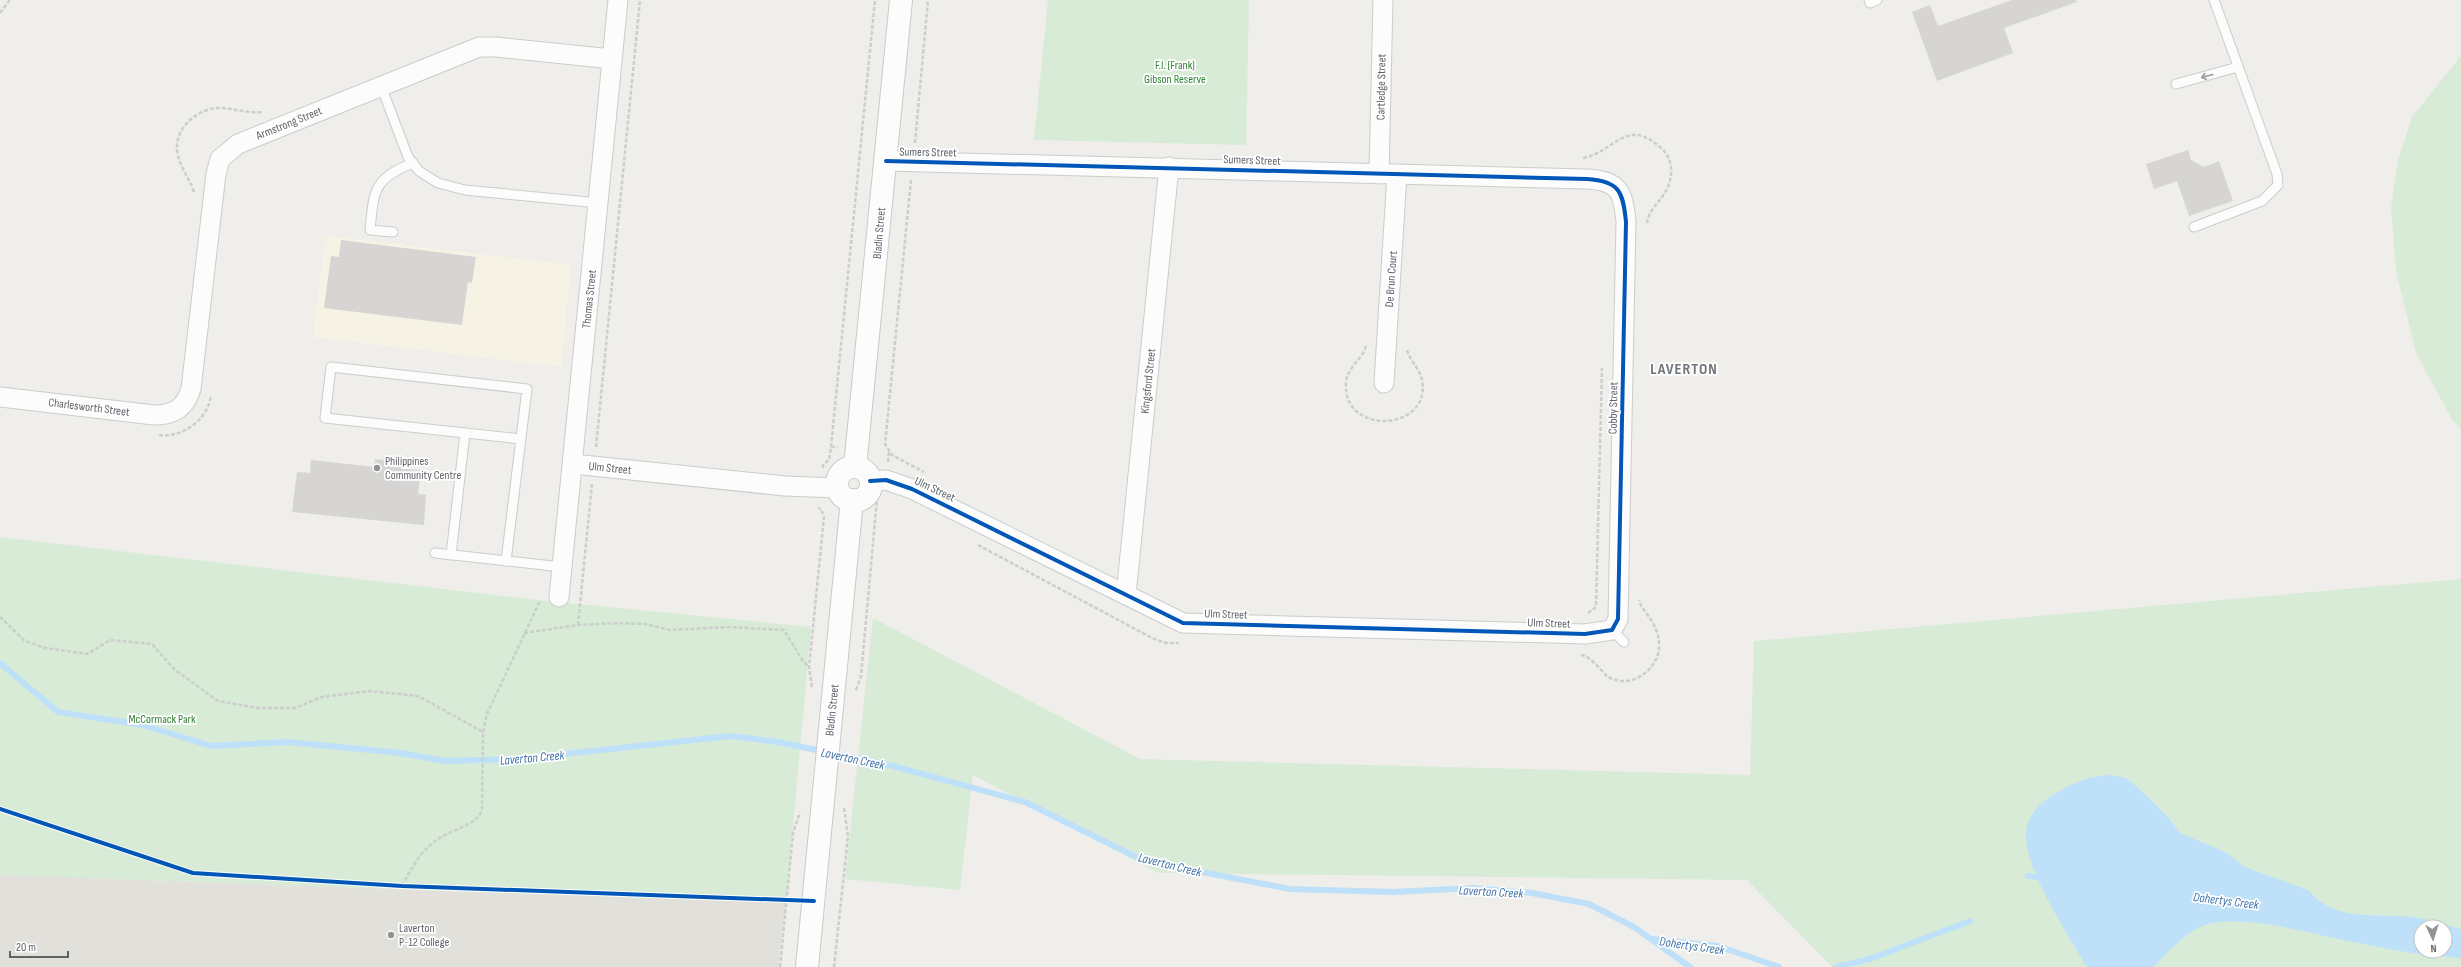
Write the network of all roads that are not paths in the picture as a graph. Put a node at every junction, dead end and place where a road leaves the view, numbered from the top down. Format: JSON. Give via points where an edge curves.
{"nodes":[{"id":1,"x":618,"y":0,"type":"edge"},
{"id":2,"x":901,"y":0,"type":"edge"},
{"id":3,"x":1383,"y":0,"type":"edge"},
{"id":4,"x":1869,"y":0,"type":"edge"},
{"id":5,"x":1877,"y":0,"type":"edge"},
{"id":6,"x":2214,"y":0,"type":"edge"},
{"id":7,"x":612,"y":59,"type":"junction"},
{"id":8,"x":2238,"y":67,"type":"junction"},
{"id":9,"x":2176,"y":84,"type":"dead end"},
{"id":10,"x":381,"y":86,"type":"junction"},
{"id":11,"x":886,"y":161,"type":"junction"},
{"id":12,"x":413,"y":163,"type":"junction"},
{"id":13,"x":1169,"y":167,"type":"junction"},
{"id":14,"x":1388,"y":174,"type":"junction"},
{"id":15,"x":1616,"y":187,"type":"joint"},
{"id":16,"x":599,"y":203,"type":"junction"},
{"id":17,"x":2194,"y":227,"type":"dead end"},
{"id":18,"x":393,"y":232,"type":"dead end"},
{"id":19,"x":1384,"y":383,"type":"dead end"},
{"id":20,"x":0,"y":397,"type":"edge"},
{"id":21,"x":177,"y":411,"type":"joint"},
{"id":22,"x":465,"y":433,"type":"junction"},
{"id":23,"x":521,"y":439,"type":"junction"},
{"id":24,"x":573,"y":464,"type":"junction"},
{"id":25,"x":870,"y":481,"type":"junction"},
{"id":26,"x":845,"y":494,"type":"junction"},
{"id":27,"x":435,"y":553,"type":"dead end"},
{"id":28,"x":451,"y":554,"type":"junction"},
{"id":29,"x":506,"y":561,"type":"junction"},
{"id":30,"x":553,"y":566,"type":"junction"},
{"id":31,"x":1126,"y":595,"type":"junction"},
{"id":32,"x":559,"y":597,"type":"dead end"},
{"id":33,"x":1618,"y":636,"type":"joint"},
{"id":34,"x":807,"y":967,"type":"edge"}],
"edges":[{"from":1,"to":7,"type":"street","name":"Thomas Street"},
{"from":2,"to":11,"type":"street","name":"Bladin Street"},
{"from":3,"to":14,"type":"street","name":"Cartledge Street"},
{"from":4,"to":5,"type":"lane","via":[[1870,3]]},
{"from":6,"to":8,"type":"lane"},
{"from":7,"to":10,"type":"street","name":"Armstrong Street","via":[[483,47]]},
{"from":7,"to":16,"type":"street","name":"Thomas Street"},
{"from":8,"to":9,"type":"lane","one_way":true},
{"from":8,"to":17,"type":"lane","via":[[2277,174],[2278,185],[2262,201]]},
{"from":10,"to":12,"type":"lane"},
{"from":10,"to":21,"type":"street","name":"Armstrong Street","via":[[249,139],[238,144],[220,159],[216,174],[192,389]]},
{"from":11,"to":13,"type":"street","name":"Sumers Street"},
{"from":11,"to":25,"type":"street","name":"Bladin Street"},
{"from":12,"to":16,"type":"lane","via":[[419,171],[438,184],[465,190]]},
{"from":12,"to":18,"type":"lane","via":[[394,171],[382,181],[374,193],[370,230]]},
{"from":13,"to":14,"type":"street","name":"Sumers Street"},
{"from":13,"to":31,"type":"street","name":"Kingsford Street"},
{"from":14,"to":15,"type":"street","name":"Sumers Street","via":[[1587,179],[1603,180]]},
{"from":14,"to":19,"type":"street","name":"De Brun Court"},
{"from":15,"to":33,"type":"street","name":"Cobby Street","via":[[1624,201],[1626,222]]},
{"from":16,"to":24,"type":"street","name":"Thomas Street"},
{"from":20,"to":21,"type":"street","name":"Charlesworth Street","via":[[154,415],[166,415]]},
{"from":22,"to":23,"type":"lane"},
{"from":22,"to":23,"type":"lane","via":[[325,418],[331,367],[527,389]]},
{"from":22,"to":28,"type":"lane"},
{"from":23,"to":29,"type":"lane"},
{"from":24,"to":26,"type":"street","name":"Ulm Street"},
{"from":24,"to":30,"type":"street","name":"Thomas Street"},
{"from":25,"to":26,"type":"street","via":[[866,495]]},
{"from":25,"to":26,"type":"street","name":"Bladin Street","via":[[841,473],[838,478]]},
{"from":25,"to":31,"type":"street","name":"Ulm Street","via":[[886,480],[912,489]]},
{"from":26,"to":34,"type":"street","name":"Bladin Street","via":[[836,674]]},
{"from":27,"to":28,"type":"lane"},
{"from":28,"to":29,"type":"lane"},
{"from":29,"to":30,"type":"lane"},
{"from":30,"to":32,"type":"street","name":"Thomas Street"},
{"from":31,"to":33,"type":"street","name":"Ulm Street","via":[[1183,622]]}]}
